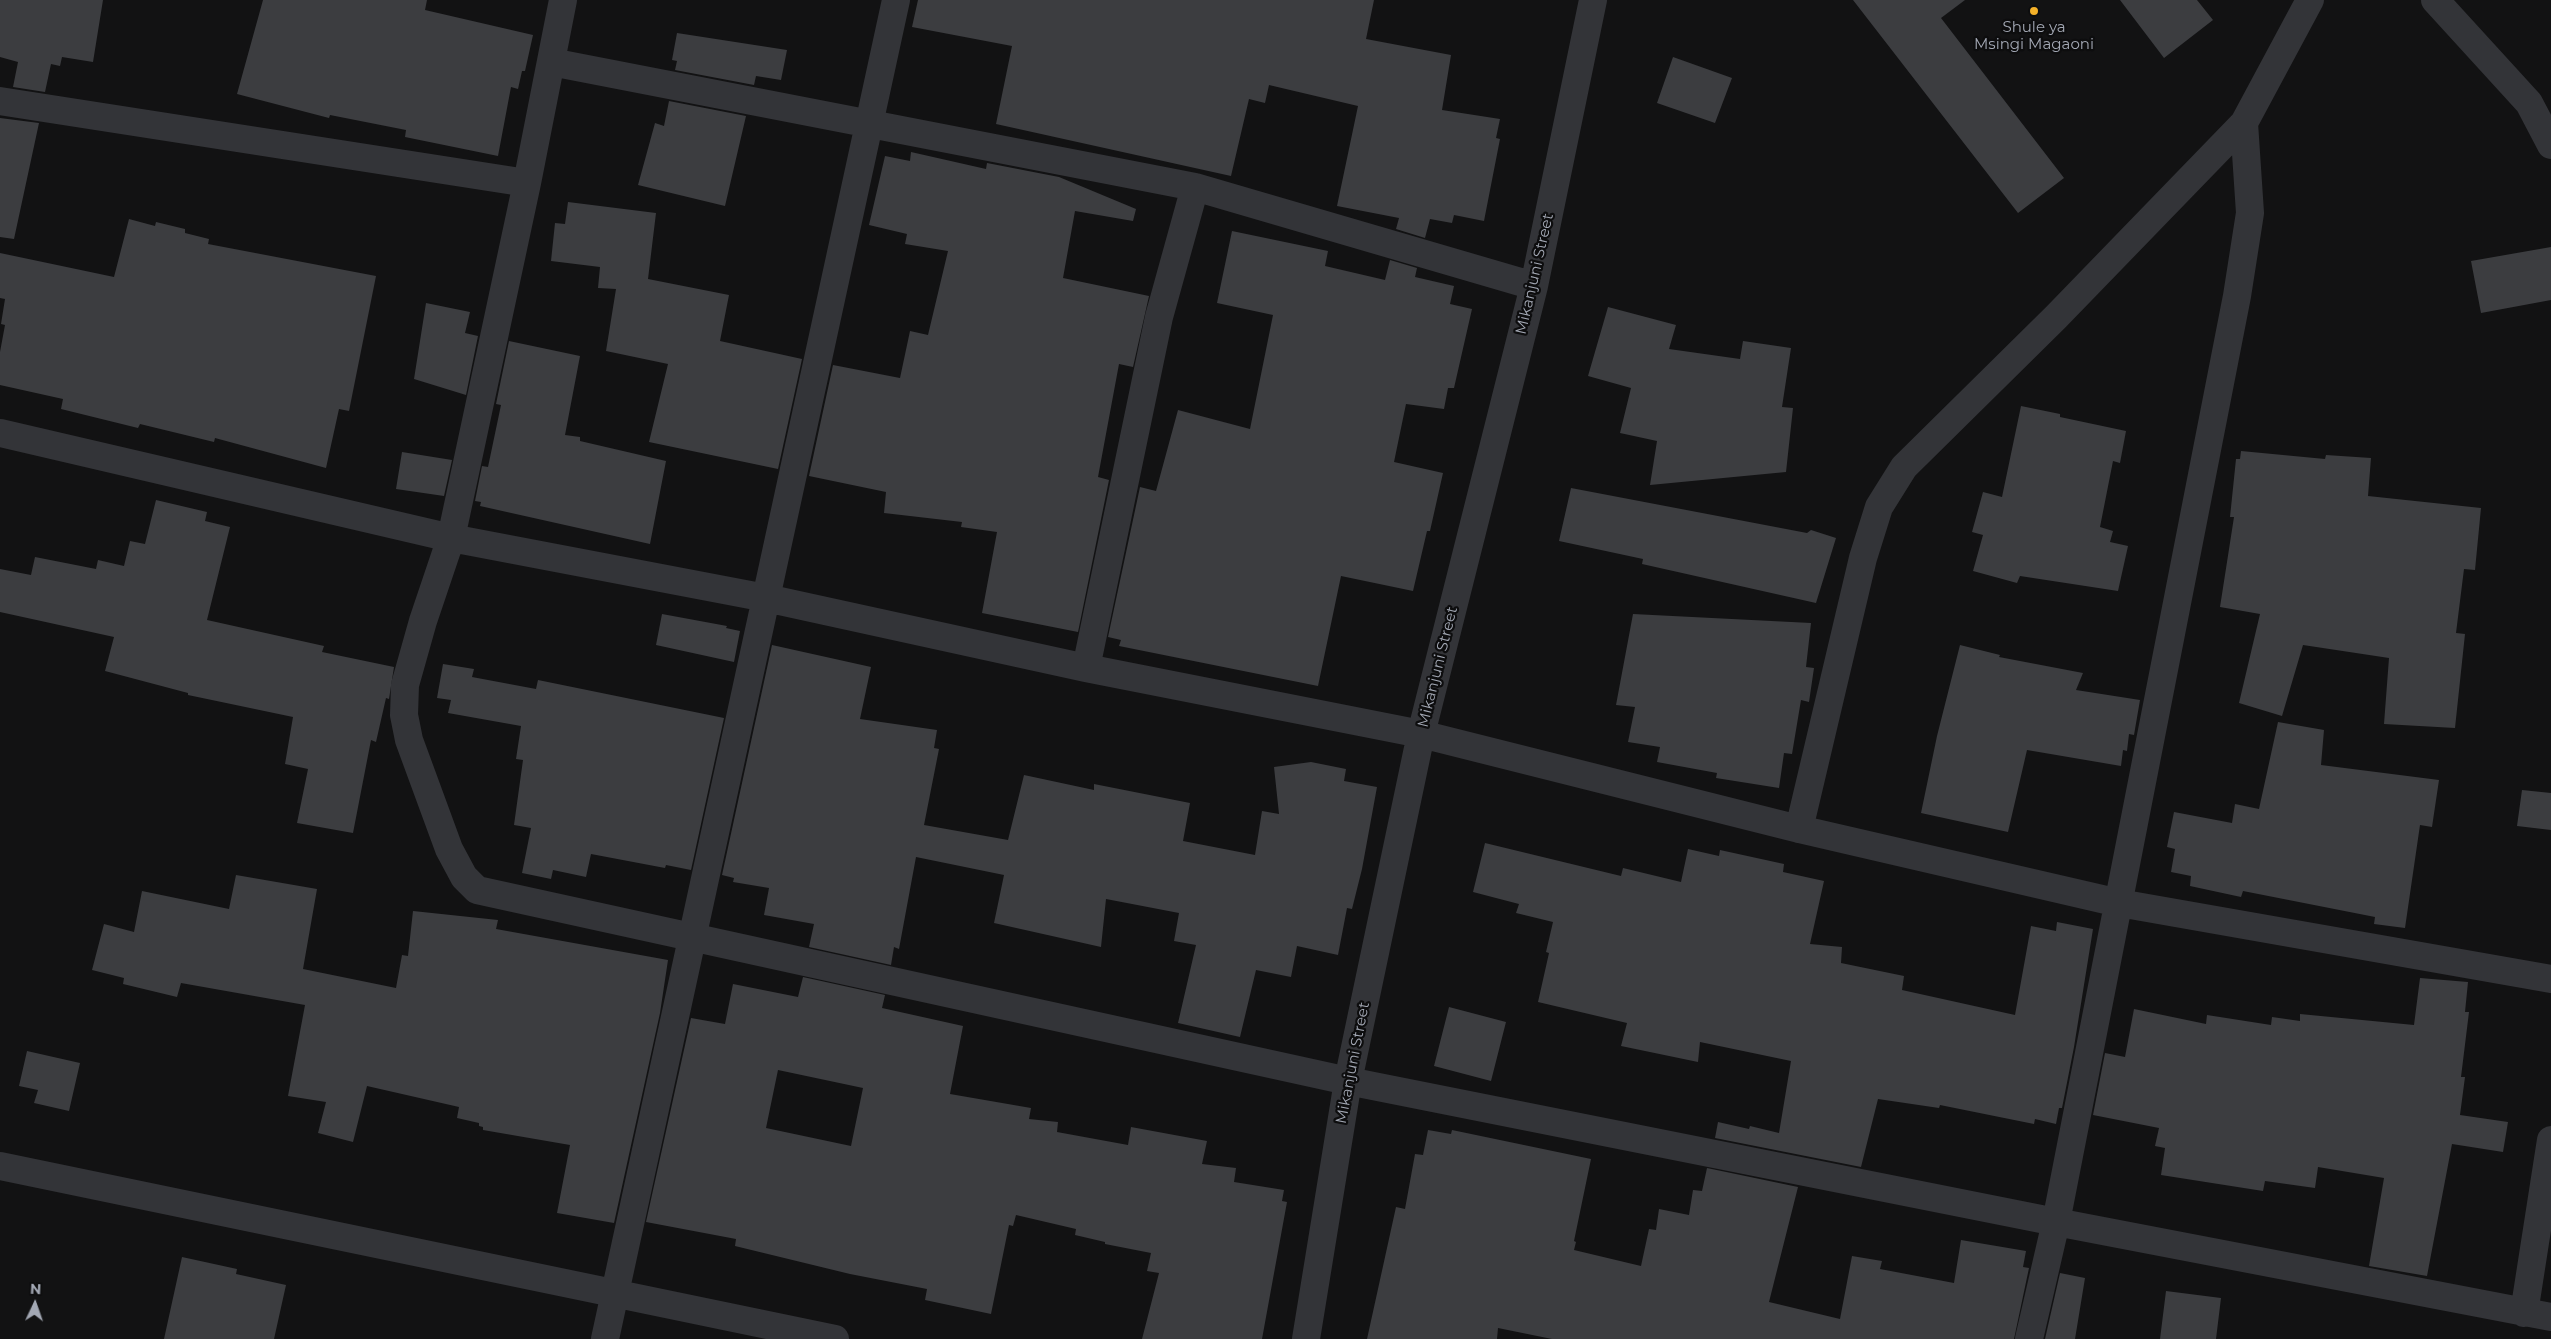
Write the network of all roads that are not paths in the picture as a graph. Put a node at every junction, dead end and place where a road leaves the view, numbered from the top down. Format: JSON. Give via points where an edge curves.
{"nodes":[{"id":1,"x":563,"y":0,"type":"edge"},
{"id":2,"x":896,"y":0,"type":"edge"},
{"id":3,"x":1593,"y":0,"type":"edge"},
{"id":4,"x":2310,"y":0,"type":"edge"},
{"id":5,"x":2435,"y":0,"type":"edge"},
{"id":6,"x":551,"y":62,"type":"junction"},
{"id":7,"x":0,"y":100,"type":"edge"},
{"id":8,"x":870,"y":123,"type":"junction"},
{"id":9,"x":2244,"y":123,"type":"junction"},
{"id":10,"x":2551,"y":145,"type":"edge"},
{"id":11,"x":527,"y":183,"type":"junction"},
{"id":12,"x":1195,"y":187,"type":"junction"},
{"id":13,"x":1534,"y":286,"type":"junction"},
{"id":14,"x":0,"y":433,"type":"edge"},
{"id":15,"x":451,"y":538,"type":"junction"},
{"id":16,"x":766,"y":598,"type":"junction"},
{"id":17,"x":1086,"y":668,"type":"junction"},
{"id":18,"x":1421,"y":734,"type":"junction"},
{"id":19,"x":1799,"y":829,"type":"junction"},
{"id":20,"x":2119,"y":903,"type":"junction"},
{"id":21,"x":693,"y":936,"type":"junction"},
{"id":22,"x":2551,"y":979,"type":"edge"},
{"id":23,"x":1348,"y":1081,"type":"junction"},
{"id":24,"x":2551,"y":1140,"type":"edge"},
{"id":25,"x":0,"y":1166,"type":"edge"},
{"id":26,"x":2056,"y":1222,"type":"junction"},
{"id":27,"x":614,"y":1294,"type":"junction"},
{"id":28,"x":2524,"y":1313,"type":"junction"},
{"id":29,"x":2551,"y":1317,"type":"edge"},
{"id":30,"x":605,"y":1339,"type":"edge"},
{"id":31,"x":835,"y":1339,"type":"edge"},
{"id":32,"x":1306,"y":1339,"type":"edge"},
{"id":33,"x":2029,"y":1339,"type":"edge"}],
"edges":[{"from":1,"to":6,"type":"street"},
{"from":2,"to":8,"type":"street"},
{"from":3,"to":13,"type":"street","name":"Mikanjuni Street"},
{"from":4,"to":9,"type":"street"},
{"from":5,"to":10,"type":"street","via":[[2529,103]]},
{"from":6,"to":8,"type":"street"},
{"from":6,"to":11,"type":"street"},
{"from":7,"to":11,"type":"street"},
{"from":8,"to":12,"type":"street"},
{"from":8,"to":16,"type":"street"},
{"from":9,"to":19,"type":"street","via":[[2056,317],[1904,467],[1879,507],[1863,558]]},
{"from":9,"to":20,"type":"street","via":[[2250,213],[2237,296]]},
{"from":11,"to":15,"type":"street"},
{"from":12,"to":13,"type":"street"},
{"from":12,"to":17,"type":"street","via":[[1159,317]]},
{"from":13,"to":18,"type":"street","name":"Mikanjuni Street"},
{"from":14,"to":15,"type":"street"},
{"from":15,"to":16,"type":"street"},
{"from":15,"to":21,"type":"street","via":[[418,636],[403,700],[408,740],[435,813],[464,877],[477,890],[486,893]]},
{"from":16,"to":17,"type":"street"},
{"from":16,"to":21,"type":"street"},
{"from":17,"to":18,"type":"street"},
{"from":18,"to":19,"type":"street"},
{"from":18,"to":23,"type":"street","name":"Mikanjuni Street"},
{"from":19,"to":20,"type":"street"},
{"from":20,"to":22,"type":"street"},
{"from":20,"to":26,"type":"street"},
{"from":21,"to":23,"type":"street"},
{"from":21,"to":27,"type":"street"},
{"from":23,"to":26,"type":"street"},
{"from":23,"to":32,"type":"street","name":"Mikanjuni Street"},
{"from":24,"to":28,"type":"street"},
{"from":25,"to":27,"type":"street"},
{"from":26,"to":28,"type":"street"},
{"from":26,"to":33,"type":"street"},
{"from":27,"to":30,"type":"street"},
{"from":27,"to":31,"type":"street"},
{"from":28,"to":29,"type":"street"}]}
